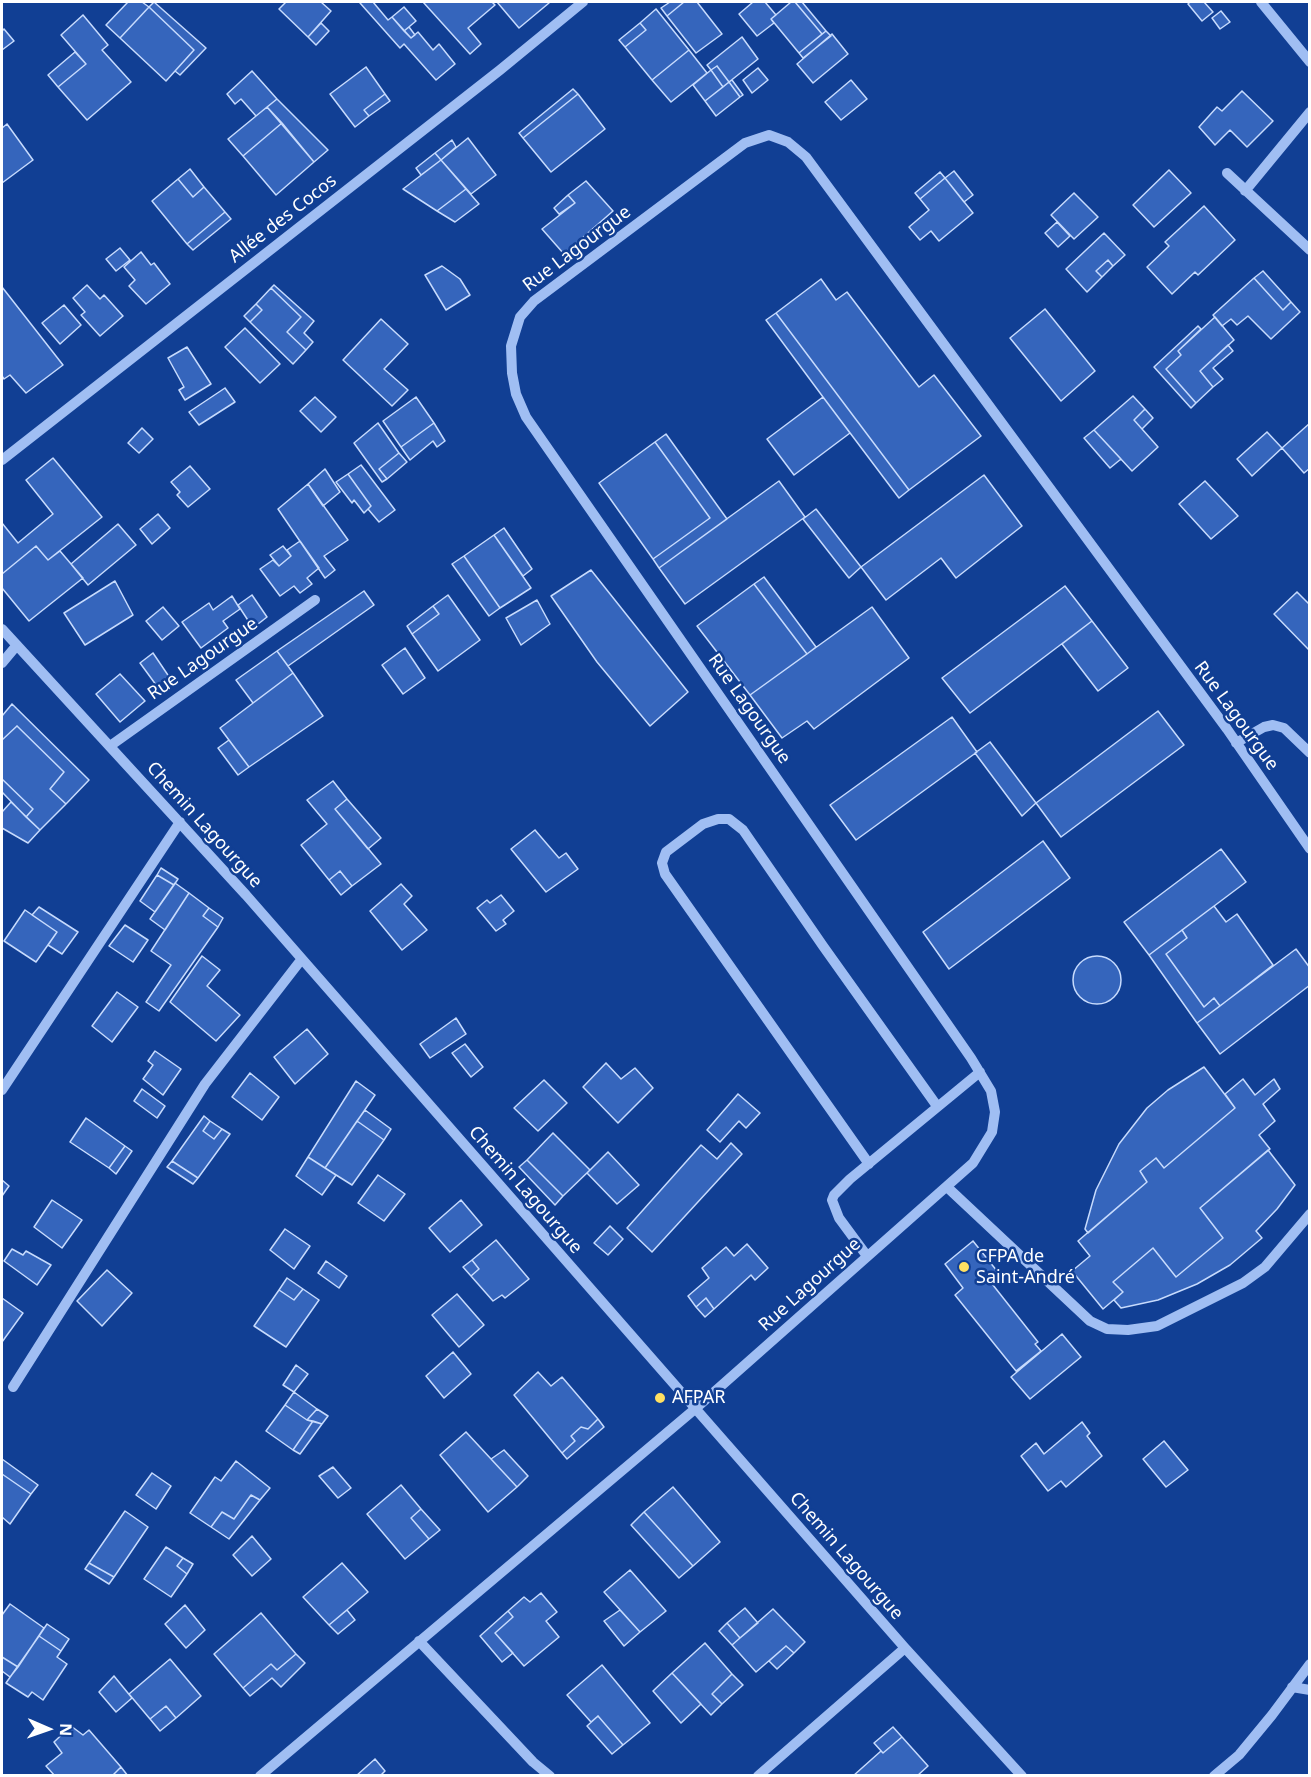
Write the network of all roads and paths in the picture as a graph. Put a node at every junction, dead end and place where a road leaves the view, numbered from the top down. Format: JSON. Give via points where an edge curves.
{"nodes":[{"id":1,"x":583,"y":2,"type":"edge"},
{"id":2,"x":1261,"y":2,"type":"edge"},
{"id":3,"x":1310,"y":62,"type":"edge"},
{"id":4,"x":1310,"y":112,"type":"edge"},
{"id":5,"x":1227,"y":173,"type":"dead end"},
{"id":6,"x":1245,"y":191,"type":"junction"},
{"id":7,"x":1310,"y":250,"type":"edge"},
{"id":8,"x":2,"y":460,"type":"edge"},
{"id":9,"x":315,"y":600,"type":"dead end"},
{"id":10,"x":2,"y":629,"type":"edge"},
{"id":11,"x":16,"y":645,"type":"junction"},
{"id":12,"x":2,"y":663,"type":"edge"},
{"id":13,"x":1236,"y":743,"type":"junction"},
{"id":14,"x":110,"y":746,"type":"junction"},
{"id":15,"x":1310,"y":753,"type":"edge"},
{"id":16,"x":180,"y":822,"type":"junction"},
{"id":17,"x":1310,"y":849,"type":"edge"},
{"id":18,"x":301,"y":960,"type":"junction"},
{"id":19,"x":980,"y":1072,"type":"junction"},
{"id":20,"x":2,"y":1090,"type":"edge"},
{"id":21,"x":938,"y":1106,"type":"junction"},
{"id":22,"x":869,"y":1164,"type":"junction"},
{"id":23,"x":947,"y":1187,"type":"junction"},
{"id":24,"x":1310,"y":1214,"type":"edge"},
{"id":25,"x":867,"y":1256,"type":"junction"},
{"id":26,"x":13,"y":1387,"type":"dead end"},
{"id":27,"x":695,"y":1409,"type":"junction"},
{"id":28,"x":419,"y":1641,"type":"junction"},
{"id":29,"x":905,"y":1648,"type":"junction"},
{"id":30,"x":1310,"y":1664,"type":"edge"},
{"id":31,"x":1292,"y":1687,"type":"junction"},
{"id":32,"x":1310,"y":1689,"type":"edge"},
{"id":33,"x":260,"y":1776,"type":"edge"},
{"id":34,"x":550,"y":1776,"type":"edge"},
{"id":35,"x":758,"y":1776,"type":"edge"},
{"id":36,"x":1022,"y":1776,"type":"edge"},
{"id":37,"x":1214,"y":1776,"type":"edge"}],
"edges":[{"from":1,"to":8,"type":"street","name":"Allée des Cocos"},
{"from":2,"to":3,"type":"street"},
{"from":4,"to":6,"type":"street"},
{"from":5,"to":6,"type":"street"},
{"from":6,"to":7,"type":"street"},
{"from":9,"to":14,"type":"street","name":"Rue Lagourgue"},
{"from":10,"to":11,"type":"street","name":"Chemin Lagourgue"},
{"from":11,"to":12,"type":"street"},
{"from":11,"to":14,"type":"street","name":"Chemin Lagourgue"},
{"from":13,"to":15,"type":"street","via":[[1273,725],[1284,728]]},
{"from":13,"to":17,"type":"street","name":"Rue Lagourgue"},
{"from":13,"to":19,"type":"street","name":"Rue Lagourgue","via":[[806,157],[788,142],[769,135],[745,142],[534,301],[520,317],[511,346],[512,373],[526,417]]},
{"from":14,"to":16,"type":"street","name":"Chemin Lagourgue"},
{"from":16,"to":18,"type":"street","name":"Chemin Lagourgue"},
{"from":16,"to":20,"type":"street"},
{"from":18,"to":26,"type":"street","via":[[205,1084]]},
{"from":18,"to":27,"type":"street","name":"Chemin Lagourgue"},
{"from":19,"to":21,"type":"street"},
{"from":19,"to":23,"type":"street","name":"Rue Lagourgue","via":[[991,1091],[992,1132],[973,1163]]},
{"from":21,"to":22,"type":"street"},
{"from":21,"to":22,"type":"street","via":[[743,830],[729,819],[718,819],[666,852],[662,863],[665,874]]},
{"from":22,"to":25,"type":"street","via":[[831,1200],[838,1218]]},
{"from":23,"to":24,"type":"street","via":[[1090,1321],[1107,1329],[1157,1326],[1243,1283],[1265,1267]]},
{"from":23,"to":25,"type":"street","name":"Rue Lagourgue"},
{"from":25,"to":27,"type":"street","name":"Rue Lagourgue"},
{"from":27,"to":28,"type":"street","name":"Rue Lagourgue"},
{"from":27,"to":29,"type":"street","name":"Chemin Lagourgue"},
{"from":28,"to":33,"type":"street","name":"Rue Lagourgue"},
{"from":28,"to":34,"type":"street"},
{"from":29,"to":35,"type":"street"},
{"from":29,"to":36,"type":"street","name":"Chemin Lagourgue"},
{"from":30,"to":31,"type":"street"},
{"from":31,"to":32,"type":"street"},
{"from":31,"to":37,"type":"street","via":[[1239,1755]]}]}
